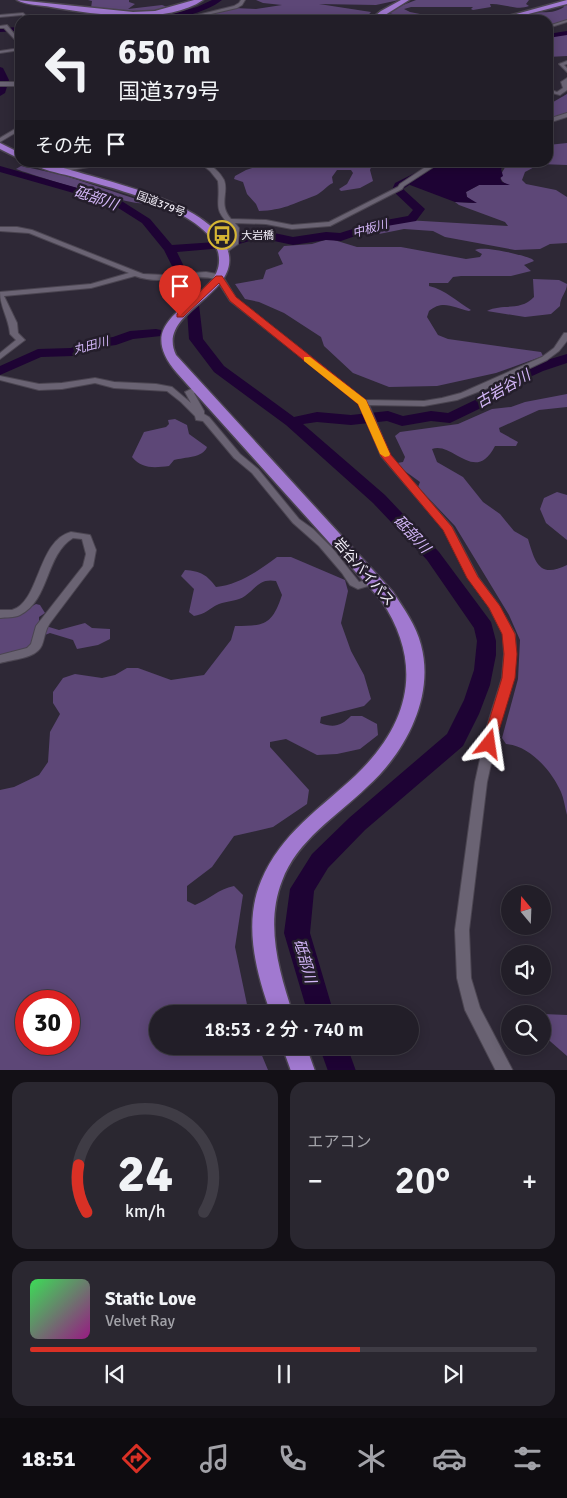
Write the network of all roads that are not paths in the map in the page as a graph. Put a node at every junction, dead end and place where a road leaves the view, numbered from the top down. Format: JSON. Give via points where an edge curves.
{"nodes":[{"id":1,"x":20,"y":0,"type":"edge"},
{"id":2,"x":200,"y":0,"type":"edge"},
{"id":3,"x":243,"y":0,"type":"edge"},
{"id":4,"x":406,"y":0,"type":"edge"},
{"id":5,"x":567,"y":2,"type":"edge"},
{"id":6,"x":24,"y":15,"type":"edge"},
{"id":7,"x":127,"y":15,"type":"edge"},
{"id":8,"x":143,"y":15,"type":"edge"},
{"id":9,"x":201,"y":15,"type":"edge"},
{"id":10,"x":379,"y":15,"type":"edge"},
{"id":11,"x":516,"y":15,"type":"edge"},
{"id":12,"x":0,"y":16,"type":"edge"},
{"id":13,"x":567,"y":21,"type":"edge"},
{"id":14,"x":553,"y":25,"type":"edge"},
{"id":15,"x":0,"y":27,"type":"edge"},
{"id":16,"x":15,"y":38,"type":"edge"},
{"id":17,"x":15,"y":50,"type":"edge"},
{"id":18,"x":0,"y":52,"type":"edge"},
{"id":19,"x":567,"y":62,"type":"edge"},
{"id":20,"x":567,"y":71,"type":"edge"},
{"id":21,"x":567,"y":80,"type":"edge"},
{"id":22,"x":15,"y":83,"type":"edge"},
{"id":23,"x":0,"y":84,"type":"edge"},
{"id":24,"x":553,"y":94,"type":"edge"},
{"id":25,"x":567,"y":115,"type":"edge"},
{"id":26,"x":553,"y":119,"type":"edge"},
{"id":27,"x":15,"y":131,"type":"edge"},
{"id":28,"x":0,"y":140,"type":"edge"},
{"id":29,"x":0,"y":146,"type":"edge"},
{"id":30,"x":15,"y":152,"type":"edge"},
{"id":31,"x":49,"y":167,"type":"edge"},
{"id":32,"x":80,"y":167,"type":"edge"},
{"id":33,"x":208,"y":167,"type":"edge"},
{"id":34,"x":430,"y":167,"type":"edge"},
{"id":35,"x":58,"y":170,"type":"junction"},
{"id":36,"x":230,"y":221,"type":"junction"},
{"id":37,"x":0,"y":229,"type":"edge"},
{"id":38,"x":224,"y":252,"type":"junction"},
{"id":39,"x":134,"y":274,"type":"junction"},
{"id":40,"x":219,"y":277,"type":"junction"},
{"id":41,"x":0,"y":294,"type":"edge"},
{"id":42,"x":567,"y":335,"type":"edge"},
{"id":43,"x":0,"y":357,"type":"edge"},
{"id":44,"x":0,"y":378,"type":"edge"},
{"id":45,"x":198,"y":389,"type":"junction"},
{"id":46,"x":363,"y":402,"type":"junction"},
{"id":47,"x":201,"y":419,"type":"junction"},
{"id":48,"x":374,"y":581,"type":"junction"},
{"id":49,"x":0,"y":614,"type":"edge"},
{"id":50,"x":0,"y":659,"type":"edge"},
{"id":51,"x":279,"y":1005,"type":"edge"},
{"id":52,"x":297,"y":1055,"type":"edge"},
{"id":53,"x":303,"y":1070,"type":"edge"},
{"id":54,"x":505,"y":1070,"type":"edge"}],
"edges":[{"from":1,"to":7,"type":"highway"},
{"from":2,"to":8,"type":"highway"},
{"from":3,"to":9,"type":"street","via":[[235,7]]},
{"from":4,"to":10,"type":"highway"},
{"from":5,"to":11,"type":"highway"},
{"from":6,"to":12,"type":"street"},
{"from":13,"to":14,"type":"street"},
{"from":15,"to":16,"type":"street","via":[[4,26]]},
{"from":17,"to":18,"type":"street"},
{"from":19,"to":20,"type":"street","via":[[562,64]]},
{"from":21,"to":24,"type":"street","via":[[563,83],[566,88]]},
{"from":22,"to":23,"type":"street"},
{"from":25,"to":26,"type":"street"},
{"from":27,"to":28,"type":"street"},
{"from":29,"to":30,"type":"highway"},
{"from":31,"to":35,"type":"highway","name":"国道379号"},
{"from":32,"to":35,"type":"street"},
{"from":33,"to":36,"type":"street","via":[[223,183],[223,215]]},
{"from":34,"to":36,"type":"street","via":[[400,188],[330,224],[292,227]]},
{"from":35,"to":38,"type":"highway","name":"国道379号","via":[[185,212],[207,227]]},
{"from":36,"to":38,"type":"street","via":[[236,228],[235,244]]},
{"from":37,"to":39,"type":"street","via":[[30,231]]},
{"from":38,"to":40,"type":"highway"},
{"from":39,"to":40,"type":"street"},
{"from":39,"to":41,"type":"street","via":[[91,286]]},
{"from":40,"to":45,"type":"highway","name":"岩谷バイパス","via":[[180,316],[169,330],[166,341],[174,361]]},
{"from":40,"to":46,"type":"street","via":[[233,299]]},
{"from":41,"to":43,"type":"street","via":[[14,324],[14,334],[21,340]]},
{"from":42,"to":46,"type":"street","via":[[552,356],[452,398],[430,403]]},
{"from":44,"to":47,"type":"street","via":[[39,386],[95,380],[114,385],[163,388],[184,400]]},
{"from":45,"to":47,"type":"street","via":[[189,392]]},
{"from":45,"to":48,"type":"highway","name":"岩谷バイパス"},
{"from":46,"to":54,"type":"street","via":[[386,456],[448,529],[473,578],[494,606],[509,634],[508,678],[481,782],[462,930],[464,978],[473,1010]]},
{"from":47,"to":48,"type":"street","via":[[206,419],[237,456],[255,471],[296,521],[347,572],[353,584],[358,586]]},
{"from":48,"to":51,"type":"highway","name":"岩谷バイパス","via":[[397,611],[411,640],[416,678],[411,710],[392,745],[363,780],[318,818],[290,847],[278,865],[266,901],[263,945]]},
{"from":49,"to":50,"type":"street","via":[[14,613],[27,603],[42,580],[59,541],[72,535],[86,538],[92,553],[91,562],[40,629],[36,645],[31,651]]},
{"from":52,"to":53,"type":"highway"}]}
